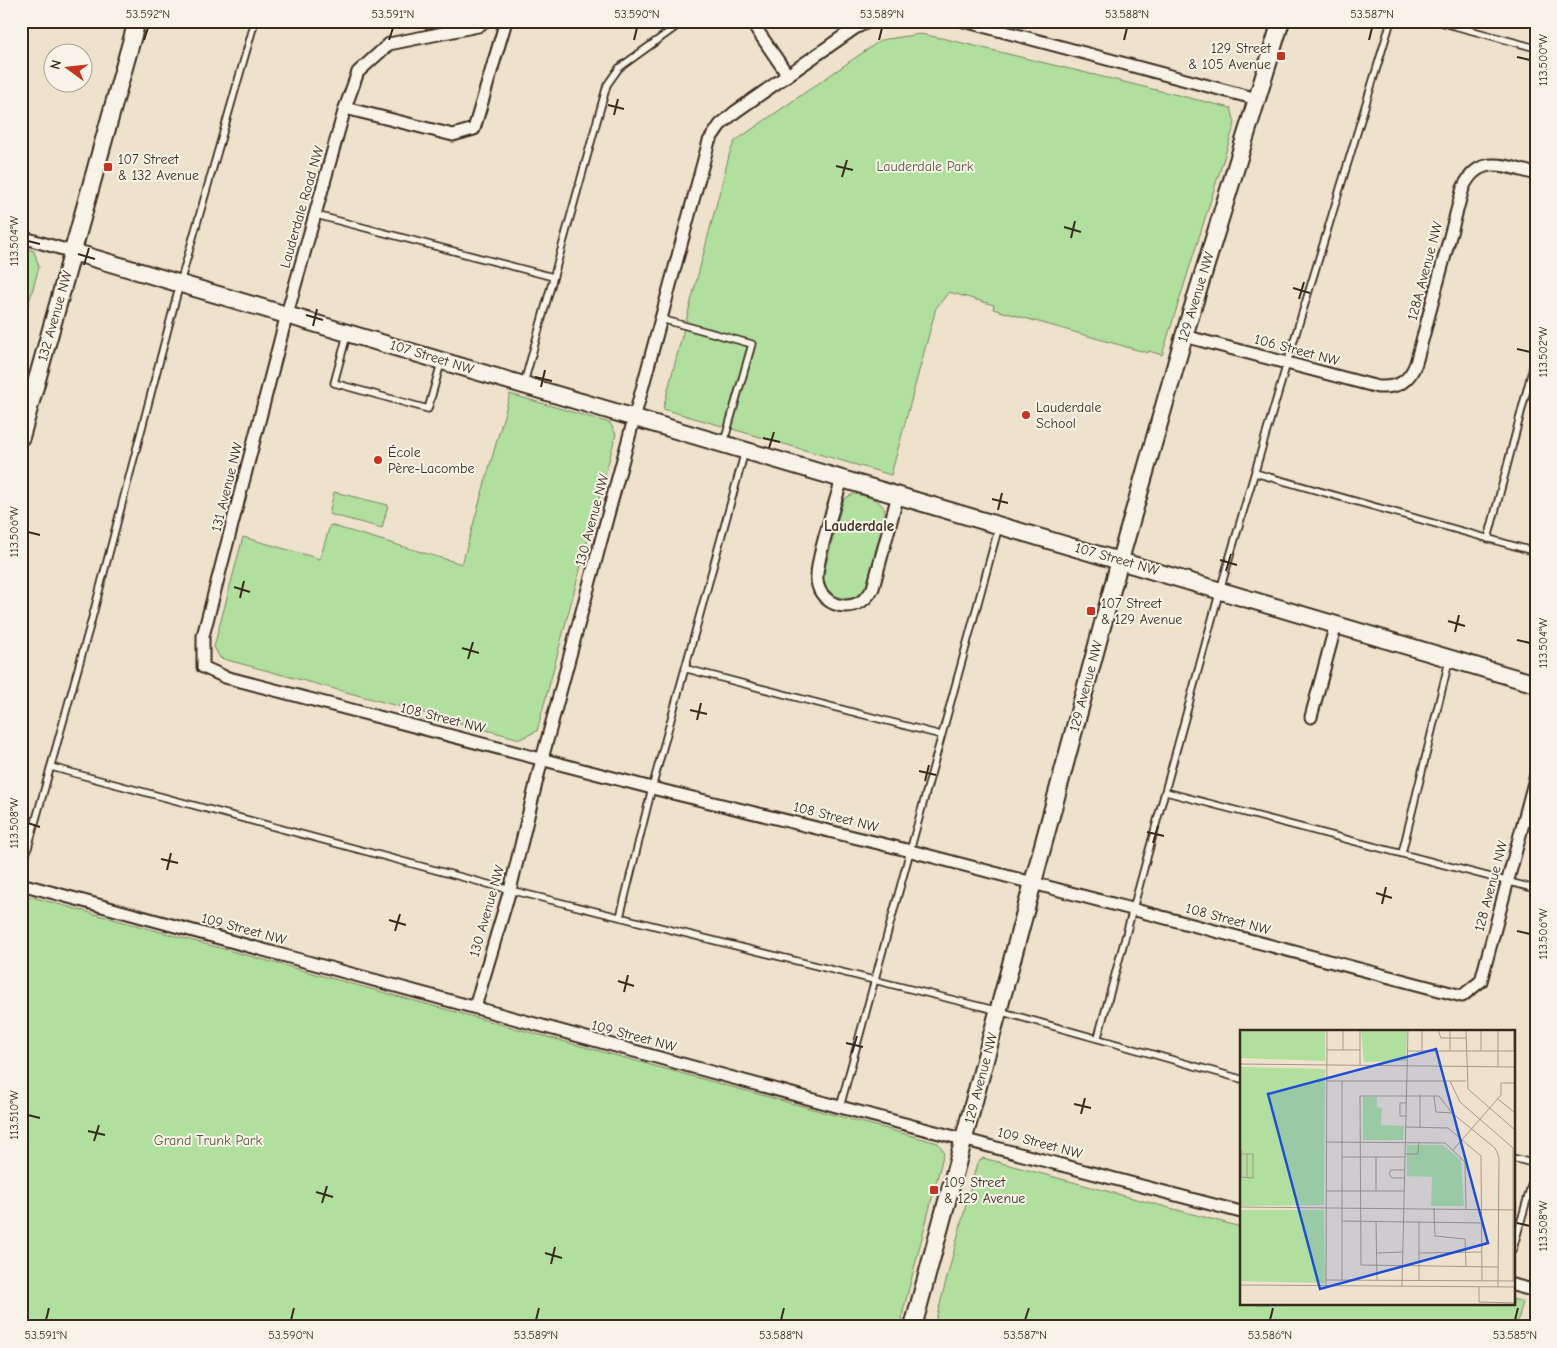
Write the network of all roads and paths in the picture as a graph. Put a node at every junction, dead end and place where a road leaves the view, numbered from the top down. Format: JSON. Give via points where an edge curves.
{"nodes":[{"id":1,"x":138,"y":21,"type":"edge"},
{"id":2,"x":255,"y":21,"type":"edge"},
{"id":3,"x":486,"y":21,"type":"edge"},
{"id":4,"x":506,"y":21,"type":"edge"},
{"id":5,"x":684,"y":21,"type":"edge"},
{"id":6,"x":751,"y":21,"type":"edge"},
{"id":7,"x":870,"y":21,"type":"edge"},
{"id":8,"x":964,"y":21,"type":"edge"},
{"id":9,"x":1280,"y":21,"type":"edge"},
{"id":10,"x":1391,"y":21,"type":"edge"},
{"id":11,"x":1436,"y":21,"type":"edge"},
{"id":12,"x":1536,"y":48,"type":"edge"},
{"id":13,"x":787,"y":74,"type":"junction"},
{"id":14,"x":1257,"y":99,"type":"junction"},
{"id":15,"x":345,"y":108,"type":"junction"},
{"id":16,"x":1536,"y":174,"type":"edge"},
{"id":17,"x":316,"y":215,"type":"junction"},
{"id":18,"x":21,"y":237,"type":"edge"},
{"id":19,"x":73,"y":252,"type":"junction"},
{"id":20,"x":553,"y":278,"type":"junction"},
{"id":21,"x":180,"y":283,"type":"junction"},
{"id":22,"x":287,"y":314,"type":"junction"},
{"id":23,"x":661,"y":318,"type":"junction"},
{"id":24,"x":348,"y":332,"type":"junction"},
{"id":25,"x":1184,"y":336,"type":"junction"},
{"id":26,"x":1536,"y":355,"type":"edge"},
{"id":27,"x":441,"y":360,"type":"junction"},
{"id":28,"x":1287,"y":363,"type":"junction"},
{"id":29,"x":1402,"y":384,"type":"joint"},
{"id":30,"x":524,"y":385,"type":"junction"},
{"id":31,"x":636,"y":417,"type":"junction"},
{"id":32,"x":22,"y":429,"type":"edge"},
{"id":33,"x":724,"y":443,"type":"junction"},
{"id":34,"x":746,"y":450,"type":"junction"},
{"id":35,"x":1255,"y":473,"type":"junction"},
{"id":36,"x":842,"y":479,"type":"junction"},
{"id":37,"x":898,"y":495,"type":"junction"},
{"id":38,"x":999,"y":525,"type":"junction"},
{"id":39,"x":1488,"y":539,"type":"junction"},
{"id":40,"x":1536,"y":552,"type":"edge"},
{"id":41,"x":1120,"y":560,"type":"junction"},
{"id":42,"x":1220,"y":590,"type":"junction"},
{"id":43,"x":1336,"y":624,"type":"junction"},
{"id":44,"x":1450,"y":658,"type":"junction"},
{"id":45,"x":203,"y":668,"type":"joint"},
{"id":46,"x":687,"y":669,"type":"junction"},
{"id":47,"x":1536,"y":684,"type":"edge"},
{"id":48,"x":1311,"y":717,"type":"dead end"},
{"id":49,"x":941,"y":735,"type":"junction"},
{"id":50,"x":542,"y":759,"type":"junction"},
{"id":51,"x":51,"y":767,"type":"junction"},
{"id":52,"x":1536,"y":774,"type":"edge"},
{"id":53,"x":652,"y":788,"type":"junction"},
{"id":54,"x":1166,"y":792,"type":"junction"},
{"id":55,"x":911,"y":851,"type":"junction"},
{"id":56,"x":1402,"y":853,"type":"junction"},
{"id":57,"x":21,"y":874,"type":"edge"},
{"id":58,"x":1507,"y":882,"type":"junction"},
{"id":59,"x":21,"y":884,"type":"edge"},
{"id":60,"x":1032,"y":884,"type":"junction"},
{"id":61,"x":1536,"y":889,"type":"edge"},
{"id":62,"x":510,"y":890,"type":"junction"},
{"id":63,"x":1133,"y":910,"type":"junction"},
{"id":64,"x":620,"y":917,"type":"junction"},
{"id":65,"x":877,"y":979,"type":"junction"},
{"id":66,"x":1462,"y":996,"type":"joint"},
{"id":67,"x":475,"y":1007,"type":"junction"},
{"id":68,"x":999,"y":1011,"type":"junction"},
{"id":69,"x":1098,"y":1037,"type":"junction"},
{"id":70,"x":1240,"y":1079,"type":"edge"},
{"id":71,"x":840,"y":1108,"type":"junction"},
{"id":72,"x":965,"y":1139,"type":"junction"},
{"id":73,"x":1514,"y":1158,"type":"edge"},
{"id":74,"x":1536,"y":1164,"type":"edge"},
{"id":75,"x":1536,"y":1168,"type":"edge"},
{"id":76,"x":1240,"y":1212,"type":"edge"},
{"id":77,"x":1514,"y":1245,"type":"edge"},
{"id":78,"x":1514,"y":1285,"type":"edge"},
{"id":79,"x":1536,"y":1291,"type":"edge"},
{"id":80,"x":913,"y":1327,"type":"edge"}],
"edges":[{"from":1,"to":19,"type":"street","name":"132 Avenue NW"},
{"from":2,"to":21,"type":"lane"},
{"from":3,"to":15,"type":"street","name":"Lauderdale Road NW","via":[[478,26],[388,44],[358,72]]},
{"from":4,"to":15,"type":"street","via":[[474,129],[453,135]]},
{"from":5,"to":20,"type":"lane","via":[[619,68],[607,85]]},
{"from":6,"to":13,"type":"street"},
{"from":7,"to":13,"type":"street","name":"130 Avenue NW"},
{"from":8,"to":14,"type":"street"},
{"from":9,"to":14,"type":"street","name":"129 Avenue NW"},
{"from":10,"to":28,"type":"lane"},
{"from":11,"to":12,"type":"lane"},
{"from":13,"to":23,"type":"street","name":"130 Avenue NW","via":[[728,118],[709,141]]},
{"from":14,"to":25,"type":"street","name":"129 Avenue NW"},
{"from":15,"to":17,"type":"street","name":"Lauderdale Road NW"},
{"from":16,"to":29,"type":"street","name":"128A Avenue NW","via":[[1494,164],[1478,168],[1467,179],[1416,363]]},
{"from":17,"to":20,"type":"lane"},
{"from":17,"to":22,"type":"street","name":"Lauderdale Road NW"},
{"from":18,"to":19,"type":"street","name":"107 Street NW"},
{"from":19,"to":21,"type":"street","name":"107 Street NW"},
{"from":19,"to":32,"type":"street","name":"132 Avenue NW"},
{"from":20,"to":30,"type":"lane"},
{"from":21,"to":22,"type":"street","name":"107 Street NW"},
{"from":21,"to":51,"type":"lane"},
{"from":22,"to":24,"type":"street","name":"107 Street NW"},
{"from":22,"to":45,"type":"street","name":"131 Avenue NW","via":[[203,636]]},
{"from":23,"to":31,"type":"street","name":"130 Avenue NW"},
{"from":23,"to":33,"type":"lane","via":[[752,344]]},
{"from":24,"to":27,"type":"street","name":"107 Street NW"},
{"from":24,"to":27,"type":"lane","via":[[334,383],[428,409]]},
{"from":25,"to":28,"type":"street","name":"106 Street NW"},
{"from":25,"to":41,"type":"street","name":"129 Avenue NW"},
{"from":26,"to":39,"type":"lane"},
{"from":27,"to":30,"type":"street","name":"107 Street NW"},
{"from":28,"to":29,"type":"street","name":"106 Street NW","via":[[1378,387]]},
{"from":28,"to":35,"type":"lane"},
{"from":30,"to":31,"type":"street","name":"107 Street NW"},
{"from":31,"to":33,"type":"street","name":"107 Street NW"},
{"from":31,"to":50,"type":"street","name":"130 Avenue NW"},
{"from":33,"to":34,"type":"street","name":"107 Street NW"},
{"from":34,"to":36,"type":"street","name":"107 Street NW"},
{"from":34,"to":46,"type":"lane"},
{"from":35,"to":39,"type":"lane"},
{"from":35,"to":42,"type":"lane"},
{"from":36,"to":37,"type":"street","name":"107 Street NW"},
{"from":36,"to":37,"type":"street","via":[[817,579],[825,598],[837,605],[858,604],[870,595]]},
{"from":37,"to":38,"type":"street","name":"107 Street NW"},
{"from":38,"to":41,"type":"street","name":"107 Street NW"},
{"from":38,"to":49,"type":"lane"},
{"from":39,"to":40,"type":"lane"},
{"from":41,"to":42,"type":"street","name":"107 Street NW"},
{"from":41,"to":60,"type":"street","name":"129 Avenue NW"},
{"from":42,"to":43,"type":"street","name":"107 Street NW"},
{"from":42,"to":54,"type":"lane"},
{"from":43,"to":44,"type":"street","name":"107 Street NW"},
{"from":43,"to":48,"type":"street"},
{"from":44,"to":47,"type":"street","name":"107 Street NW"},
{"from":44,"to":56,"type":"lane"},
{"from":45,"to":50,"type":"street","name":"108 Street NW","via":[[225,678]]},
{"from":46,"to":49,"type":"lane"},
{"from":46,"to":53,"type":"lane"},
{"from":49,"to":55,"type":"lane"},
{"from":50,"to":53,"type":"street","name":"108 Street NW"},
{"from":50,"to":62,"type":"street","name":"130 Avenue NW"},
{"from":51,"to":57,"type":"lane"},
{"from":51,"to":62,"type":"lane"},
{"from":52,"to":58,"type":"street","name":"128 Avenue NW"},
{"from":53,"to":55,"type":"street","name":"108 Street NW"},
{"from":53,"to":64,"type":"lane"},
{"from":54,"to":56,"type":"lane"},
{"from":54,"to":63,"type":"lane"},
{"from":55,"to":60,"type":"street","name":"108 Street NW"},
{"from":55,"to":65,"type":"lane"},
{"from":56,"to":58,"type":"lane"},
{"from":58,"to":61,"type":"lane"},
{"from":58,"to":66,"type":"street","name":"128 Avenue NW","via":[[1481,981]]},
{"from":59,"to":67,"type":"street","name":"109 Street NW"},
{"from":60,"to":63,"type":"street","name":"108 Street NW"},
{"from":60,"to":68,"type":"street","name":"129 Avenue NW"},
{"from":62,"to":64,"type":"lane"},
{"from":62,"to":67,"type":"street","name":"130 Avenue NW"},
{"from":63,"to":66,"type":"street","name":"108 Street NW"},
{"from":63,"to":69,"type":"lane"},
{"from":64,"to":65,"type":"lane"},
{"from":65,"to":68,"type":"lane"},
{"from":65,"to":71,"type":"lane"},
{"from":67,"to":71,"type":"street","name":"109 Street NW"},
{"from":68,"to":69,"type":"lane"},
{"from":68,"to":72,"type":"street","name":"129 Avenue NW"},
{"from":69,"to":70,"type":"lane"},
{"from":71,"to":72,"type":"street","name":"109 Street NW"},
{"from":72,"to":76,"type":"street","name":"109 Street NW"},
{"from":72,"to":80,"type":"street","name":"129 Avenue NW"},
{"from":73,"to":74,"type":"lane"},
{"from":75,"to":77,"type":"lane"},
{"from":78,"to":79,"type":"street"}]}
